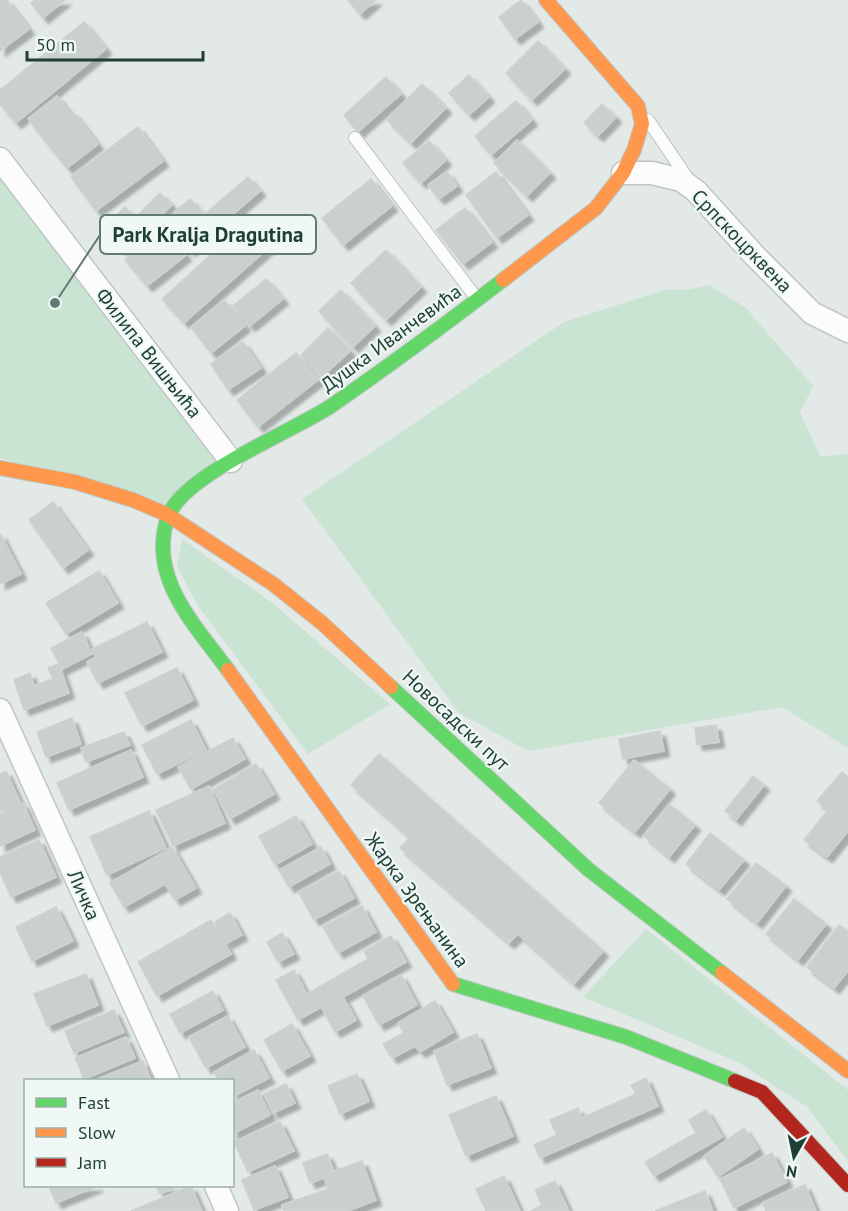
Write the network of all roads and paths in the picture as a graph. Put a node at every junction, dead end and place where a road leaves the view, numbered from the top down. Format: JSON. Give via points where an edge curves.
{"nodes":[{"id":1,"x":546,"y":0,"type":"edge"},
{"id":2,"x":638,"y":106,"type":"junction"},
{"id":3,"x":355,"y":138,"type":"dead end"},
{"id":4,"x":0,"y":159,"type":"edge"},
{"id":5,"x":623,"y":173,"type":"junction"},
{"id":6,"x":696,"y":191,"type":"junction"},
{"id":7,"x":477,"y":300,"type":"junction"},
{"id":8,"x":848,"y":331,"type":"edge"},
{"id":9,"x":231,"y":461,"type":"junction"},
{"id":10,"x":0,"y":468,"type":"edge"},
{"id":11,"x":168,"y":516,"type":"junction"},
{"id":12,"x":0,"y":710,"type":"edge"},
{"id":13,"x":848,"y":1071,"type":"edge"},
{"id":14,"x":168,"y":1079,"type":"edge"},
{"id":15,"x":848,"y":1185,"type":"edge"},
{"id":16,"x":217,"y":1187,"type":"edge"},
{"id":17,"x":227,"y":1211,"type":"edge"}],
"edges":[{"from":1,"to":2,"type":"street"},
{"from":2,"to":5,"type":"street","via":[[642,124]]},
{"from":2,"to":6,"type":"lane"},
{"from":3,"to":7,"type":"lane"},
{"from":4,"to":9,"type":"street","name":"Филипа Вишњића"},
{"from":5,"to":6,"type":"street","name":"Српскоцрквена","via":[[652,173],[681,180]]},
{"from":5,"to":7,"type":"street","name":"Душка Иванчевића","via":[[596,208]]},
{"from":6,"to":8,"type":"street","name":"Српскоцрквена","via":[[812,313]]},
{"from":7,"to":9,"type":"street","name":"Душка Иванчевића","via":[[329,407]]},
{"from":9,"to":11,"type":"street","name":"Душка Иванчевића","via":[[190,487]]},
{"from":10,"to":11,"type":"street","name":"Новосадски пут","via":[[106,490]]},
{"from":11,"to":13,"type":"street","name":"Новосадски пут","via":[[273,584],[322,623],[589,870]]},
{"from":11,"to":15,"type":"street","name":"Жарка Зрењанина","via":[[163,555],[175,597],[453,984],[626,1037],[762,1092]]},
{"from":12,"to":14,"type":"street","name":"Личка"},
{"from":16,"to":17,"type":"street"}]}
